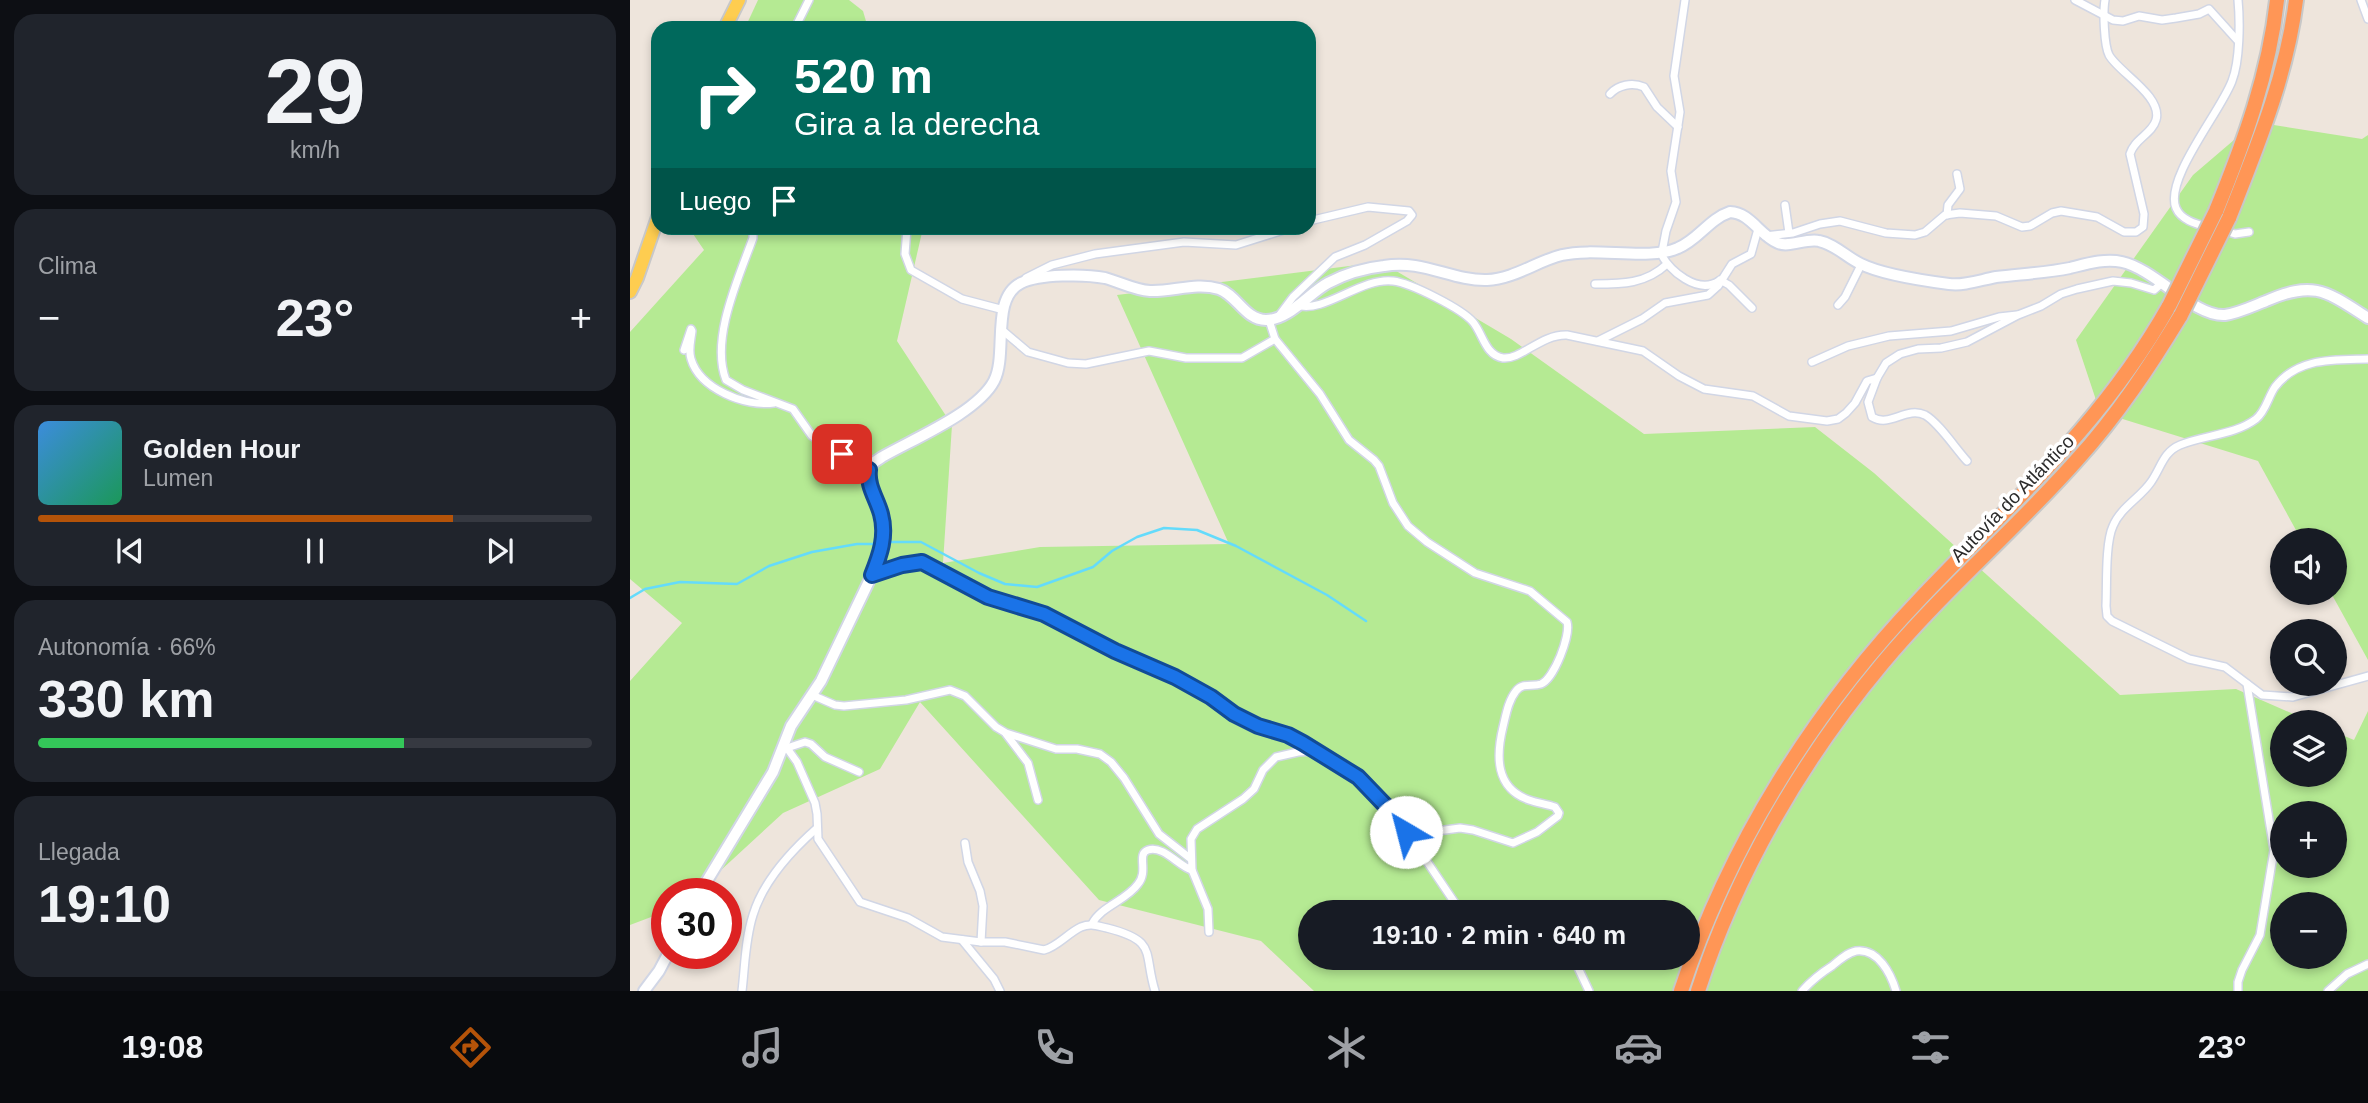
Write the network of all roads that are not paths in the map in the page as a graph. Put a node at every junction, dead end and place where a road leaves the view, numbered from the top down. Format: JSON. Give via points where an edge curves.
{"nodes":[{"id":1,"x":739,"y":0,"type":"edge"},
{"id":2,"x":809,"y":0,"type":"edge"},
{"id":3,"x":1685,"y":0,"type":"edge"},
{"id":4,"x":2075,"y":0,"type":"edge"},
{"id":5,"x":2105,"y":0,"type":"edge"},
{"id":6,"x":2238,"y":0,"type":"edge"},
{"id":7,"x":2277,"y":0,"type":"edge"},
{"id":8,"x":2296,"y":0,"type":"edge"},
{"id":9,"x":2361,"y":0,"type":"edge"},
{"id":10,"x":2105,"y":16,"type":"junction"},
{"id":11,"x":2368,"y":19,"type":"edge"},
{"id":12,"x":728,"y":21,"type":"edge"},
{"id":13,"x":798,"y":21,"type":"edge"},
{"id":14,"x":2237,"y":40,"type":"junction"},
{"id":15,"x":1610,"y":94,"type":"dead end"},
{"id":16,"x":1678,"y":127,"type":"junction"},
{"id":17,"x":1958,"y":174,"type":"dead end"},
{"id":18,"x":1784,"y":205,"type":"dead end"},
{"id":19,"x":2223,"y":214,"type":"junction"},
{"id":20,"x":1947,"y":215,"type":"junction"},
{"id":21,"x":1316,"y":219,"type":"edge"},
{"id":22,"x":1762,"y":232,"type":"junction"},
{"id":23,"x":2249,"y":232,"type":"dead end"},
{"id":24,"x":1789,"y":233,"type":"junction"},
{"id":25,"x":652,"y":235,"type":"edge"},
{"id":26,"x":753,"y":235,"type":"edge"},
{"id":27,"x":906,"y":235,"type":"edge"},
{"id":28,"x":1268,"y":235,"type":"edge"},
{"id":29,"x":1661,"y":252,"type":"junction"},
{"id":30,"x":1667,"y":264,"type":"junction"},
{"id":31,"x":1861,"y":265,"type":"junction"},
{"id":32,"x":1720,"y":280,"type":"junction"},
{"id":33,"x":1022,"y":282,"type":"junction"},
{"id":34,"x":2162,"y":283,"type":"junction"},
{"id":35,"x":1595,"y":284,"type":"dead end"},
{"id":36,"x":630,"y":292,"type":"edge"},
{"id":37,"x":1297,"y":305,"type":"junction"},
{"id":38,"x":1838,"y":305,"type":"dead end"},
{"id":39,"x":1752,"y":308,"type":"dead end"},
{"id":40,"x":1003,"y":310,"type":"junction"},
{"id":41,"x":2018,"y":315,"type":"junction"},
{"id":42,"x":2368,"y":318,"type":"edge"},
{"id":43,"x":1274,"y":319,"type":"junction"},
{"id":44,"x":1002,"y":330,"type":"junction"},
{"id":45,"x":1275,"y":339,"type":"junction"},
{"id":46,"x":1597,"y":341,"type":"junction"},
{"id":47,"x":684,"y":350,"type":"dead end"},
{"id":48,"x":2368,"y":359,"type":"edge"},
{"id":49,"x":1812,"y":362,"type":"dead end"},
{"id":50,"x":1877,"y":378,"type":"junction"},
{"id":51,"x":774,"y":402,"type":"junction"},
{"id":52,"x":1967,"y":461,"type":"dead end"},
{"id":53,"x":869,"y":470,"type":"junction"},
{"id":54,"x":872,"y":575,"type":"junction"},
{"id":55,"x":2368,"y":676,"type":"edge"},
{"id":56,"x":2247,"y":684,"type":"junction"},
{"id":57,"x":813,"y":695,"type":"junction"},
{"id":58,"x":1006,"y":733,"type":"junction"},
{"id":59,"x":786,"y":746,"type":"junction"},
{"id":60,"x":1315,"y":751,"type":"junction"},
{"id":61,"x":859,"y":772,"type":"dead end"},
{"id":62,"x":1038,"y":800,"type":"dead end"},
{"id":63,"x":1406,"y":827,"type":"junction"},
{"id":64,"x":817,"y":828,"type":"junction"},
{"id":65,"x":965,"y":843,"type":"dead end"},
{"id":66,"x":1191,"y":859,"type":"junction"},
{"id":67,"x":1192,"y":870,"type":"junction"},
{"id":68,"x":709,"y":878,"type":"edge"},
{"id":69,"x":1451,"y":900,"type":"edge"},
{"id":70,"x":1092,"y":924,"type":"junction"},
{"id":71,"x":1209,"y":932,"type":"dead end"},
{"id":72,"x":962,"y":940,"type":"junction"},
{"id":73,"x":981,"y":942,"type":"junction"},
{"id":74,"x":2368,"y":964,"type":"edge"},
{"id":75,"x":660,"y":969,"type":"edge"},
{"id":76,"x":1579,"y":970,"type":"edge"},
{"id":77,"x":644,"y":991,"type":"edge"},
{"id":78,"x":741,"y":991,"type":"edge"},
{"id":79,"x":1000,"y":991,"type":"edge"},
{"id":80,"x":1155,"y":991,"type":"edge"},
{"id":81,"x":1589,"y":991,"type":"edge"},
{"id":82,"x":1682,"y":991,"type":"edge"},
{"id":83,"x":1698,"y":991,"type":"edge"},
{"id":84,"x":1802,"y":991,"type":"edge"},
{"id":85,"x":1896,"y":991,"type":"edge"},
{"id":86,"x":2238,"y":991,"type":"edge"},
{"id":87,"x":2328,"y":991,"type":"edge"}],
"edges":[{"from":1,"to":12,"type":"main road"},
{"from":2,"to":13,"type":"street"},
{"from":3,"to":16,"type":"street","via":[[1674,76]]},
{"from":4,"to":10,"type":"street"},
{"from":5,"to":10,"type":"street"},
{"from":6,"to":14,"type":"street"},
{"from":7,"to":19,"type":"highway","name":"Autovía do Atlántico","via":[[2264,77]]},
{"from":8,"to":19,"type":"highway","name":"Autovía do Atlántico","via":[[2280,78]]},
{"from":9,"to":11,"type":"street"},
{"from":10,"to":14,"type":"street","via":[[2123,21],[2145,16],[2162,20],[2209,9]]},
{"from":10,"to":20,"type":"street","via":[[2108,53],[2157,110],[2156,120],[2132,145],[2130,154],[2143,227],[2124,232],[2097,217],[2061,211],[2022,227],[1996,216]]},
{"from":14,"to":23,"type":"street","via":[[2233,80],[2183,168],[2174,196],[2176,209],[2195,224]]},
{"from":15,"to":16,"type":"street","via":[[1631,85],[1644,87]]},
{"from":16,"to":29,"type":"street","via":[[1671,162],[1676,202]]},
{"from":17,"to":20,"type":"street","via":[[1960,189],[1948,205]]},
{"from":18,"to":24,"type":"street"},
{"from":19,"to":82,"type":"highway","name":"Autovía do Atlántico","bridge":true,"via":[[2126,373],[2070,445],[1920,599],[1829,706],[1742,848]]},
{"from":19,"to":83,"type":"highway","name":"Autovía do Atlántico","bridge":true,"via":[[2182,315],[2099,434],[1913,629],[1833,727],[1738,888]]},
{"from":20,"to":24,"type":"street","via":[[1915,235],[1840,221]]},
{"from":21,"to":43,"type":"street","via":[[1368,207],[1412,215],[1335,257]]},
{"from":22,"to":24,"type":"street"},
{"from":22,"to":29,"type":"street","via":[[1745,216],[1730,212],[1680,247]]},
{"from":22,"to":31,"type":"street","via":[[1781,245],[1823,242]]},
{"from":22,"to":32,"type":"street","via":[[1751,254],[1732,264]]},
{"from":25,"to":36,"type":"main road"},
{"from":26,"to":51,"type":"street","via":[[727,310],[723,372],[732,384]]},
{"from":27,"to":40,"type":"street","via":[[905,254],[911,270],[954,295]]},
{"from":28,"to":33,"type":"street","via":[[1236,245],[1184,242],[1095,254],[1052,265]]},
{"from":29,"to":30,"type":"street"},
{"from":29,"to":37,"type":"street","via":[[1563,255],[1491,280],[1419,265],[1383,265],[1329,282]]},
{"from":30,"to":32,"type":"street","via":[[1685,280],[1712,285]]},
{"from":30,"to":35,"type":"street","via":[[1647,279]]},
{"from":31,"to":34,"type":"street","via":[[1969,284],[2121,262]]},
{"from":31,"to":38,"type":"street"},
{"from":32,"to":39,"type":"street"},
{"from":32,"to":46,"type":"street","via":[[1708,295],[1665,303],[1642,320]]},
{"from":33,"to":40,"type":"street"},
{"from":33,"to":43,"type":"street","via":[[1082,276],[1145,290],[1209,287],[1228,294],[1255,318]]},
{"from":34,"to":41,"type":"street","via":[[2154,290],[2113,281],[2061,294]]},
{"from":34,"to":42,"type":"street","via":[[2196,306],[2224,315],[2302,289],[2338,299]]},
{"from":37,"to":43,"type":"street"},
{"from":37,"to":46,"type":"street","via":[[1309,308],[1344,293],[1395,281],[1472,321],[1492,354],[1501,358],[1555,335]]},
{"from":40,"to":44,"type":"street"},
{"from":41,"to":49,"type":"street","via":[[1951,331],[1889,335]]},
{"from":41,"to":50,"type":"street","via":[[1967,342],[1900,354],[1886,363]]},
{"from":43,"to":45,"type":"street"},
{"from":44,"to":45,"type":"street","via":[[1028,352],[1086,365],[1149,351],[1186,358],[1242,358]]},
{"from":44,"to":53,"type":"street","via":[[998,374],[988,391],[959,415],[882,457]]},
{"from":45,"to":63,"type":"street","via":[[1320,394],[1349,440],[1374,460],[1393,503],[1416,534],[1475,573],[1530,591],[1568,627],[1564,647],[1548,678],[1541,684],[1520,687],[1514,694],[1501,735],[1498,767],[1510,788],[1529,800],[1555,807],[1558,817],[1513,843],[1460,828],[1430,832]]},
{"from":46,"to":50,"type":"street","via":[[1643,351],[1704,389],[1753,396],[1789,416],[1838,419],[1855,403],[1867,381]]},
{"from":47,"to":51,"type":"street","via":[[691,329],[690,357],[701,375],[736,400]]},
{"from":48,"to":56,"type":"street","via":[[2298,366],[2273,389],[2256,419],[2179,445],[2162,459],[2153,480],[2112,526],[2107,616],[2189,659],[2225,667]]},
{"from":50,"to":52,"type":"street","via":[[1868,402],[1872,417],[1884,421],[1912,412],[1928,417]]},
{"from":51,"to":53,"type":"street","via":[[793,409],[812,436]]},
{"from":53,"to":54,"type":"street","via":[[884,527]]},
{"from":54,"to":57,"type":"street"},
{"from":54,"to":60,"type":"street","via":[[922,562],[970,589],[1044,614],[1155,667],[1234,714]]},
{"from":55,"to":56,"type":"street","via":[[2292,697],[2262,695]]},
{"from":56,"to":86,"type":"street","via":[[2274,850],[2260,935],[2242,970]]},
{"from":57,"to":58,"type":"street","via":[[844,706],[950,690],[965,696]]},
{"from":57,"to":59,"type":"street","via":[[791,726]]},
{"from":58,"to":62,"type":"street","via":[[1028,763]]},
{"from":58,"to":66,"type":"street","via":[[1056,749],[1100,754],[1124,778],[1159,834]]},
{"from":59,"to":61,"type":"street","via":[[811,744],[825,757]]},
{"from":59,"to":64,"type":"street","via":[[815,803]]},
{"from":59,"to":68,"type":"street"},
{"from":60,"to":63,"type":"street","via":[[1358,777]]},
{"from":60,"to":66,"type":"street","via":[[1284,754],[1268,763],[1254,789],[1193,834]]},
{"from":63,"to":69,"type":"street"},
{"from":64,"to":72,"type":"street","via":[[823,849],[860,902],[908,918],[942,937]]},
{"from":64,"to":78,"type":"street","via":[[782,865],[758,900]]},
{"from":65,"to":73,"type":"street","via":[[983,906]]},
{"from":66,"to":67,"type":"street"},
{"from":67,"to":70,"type":"street","via":[[1148,850],[1142,856],[1140,882]]},
{"from":67,"to":71,"type":"street","via":[[1208,909]]},
{"from":70,"to":73,"type":"street","via":[[1067,934],[1047,950]]},
{"from":70,"to":80,"type":"street","via":[[1131,935],[1142,944]]},
{"from":72,"to":73,"type":"street"},
{"from":72,"to":79,"type":"street"},
{"from":74,"to":87,"type":"street"},
{"from":75,"to":77,"type":"street"},
{"from":76,"to":81,"type":"street"},
{"from":84,"to":85,"type":"street","via":[[1856,951],[1879,961]]}]}
